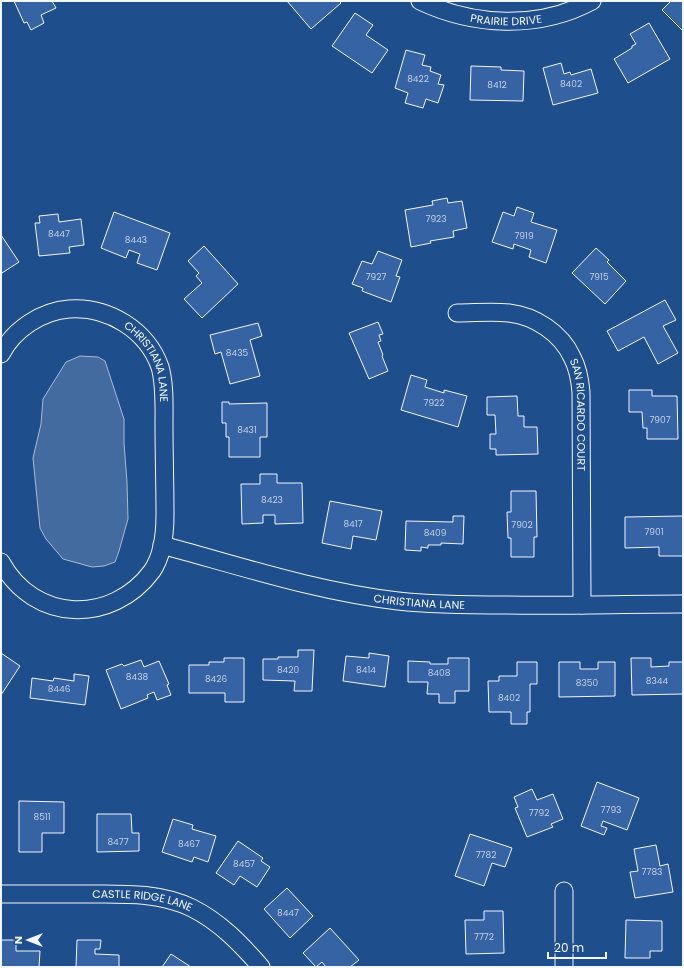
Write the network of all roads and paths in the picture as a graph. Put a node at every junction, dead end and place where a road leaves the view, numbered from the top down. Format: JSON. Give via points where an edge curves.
{"nodes":[{"id":1,"x":420,"y":1,"type":"edge"},
{"id":2,"x":592,"y":1,"type":"edge"},
{"id":3,"x":457,"y":313,"type":"dead end"},
{"id":4,"x":1,"y":354,"type":"edge"},
{"id":5,"x":162,"y":545,"type":"junction"},
{"id":6,"x":1,"y":562,"type":"edge"},
{"id":7,"x":683,"y":604,"type":"edge"},
{"id":8,"x":582,"y":605,"type":"junction"},
{"id":9,"x":564,"y":891,"type":"dead end"},
{"id":10,"x":1,"y":894,"type":"edge"},
{"id":11,"x":261,"y":967,"type":"edge"},
{"id":12,"x":564,"y":967,"type":"edge"}],
"edges":[{"from":1,"to":2,"type":"street","name":"PRAIRIE DRIVE","via":[[460,16],[503,22],[557,15]]},
{"from":3,"to":8,"type":"street","name":"SAN RICARDO COURT","via":[[501,313],[527,318],[557,337],[573,358],[581,392]]},
{"from":4,"to":5,"type":"street","name":"CHRISTIANA LANE","via":[[20,330],[51,313],[68,309],[91,310],[113,316],[147,344],[160,368],[164,394],[165,533]]},
{"from":5,"to":6,"type":"street","name":"CHRISTIANA LANE","via":[[152,571],[131,593],[108,605],[82,610],[56,607],[39,601],[18,586]]},
{"from":5,"to":8,"type":"street","name":"CHRISTIANA LANE","via":[[317,586],[377,598],[452,605]]},
{"from":7,"to":8,"type":"street","name":"CHRISTIANA LANE"},
{"from":9,"to":12,"type":"street"},
{"from":10,"to":11,"type":"street","name":"CASTLE RIDGE LANE","via":[[132,894],[164,898],[211,919],[243,946]]}]}
